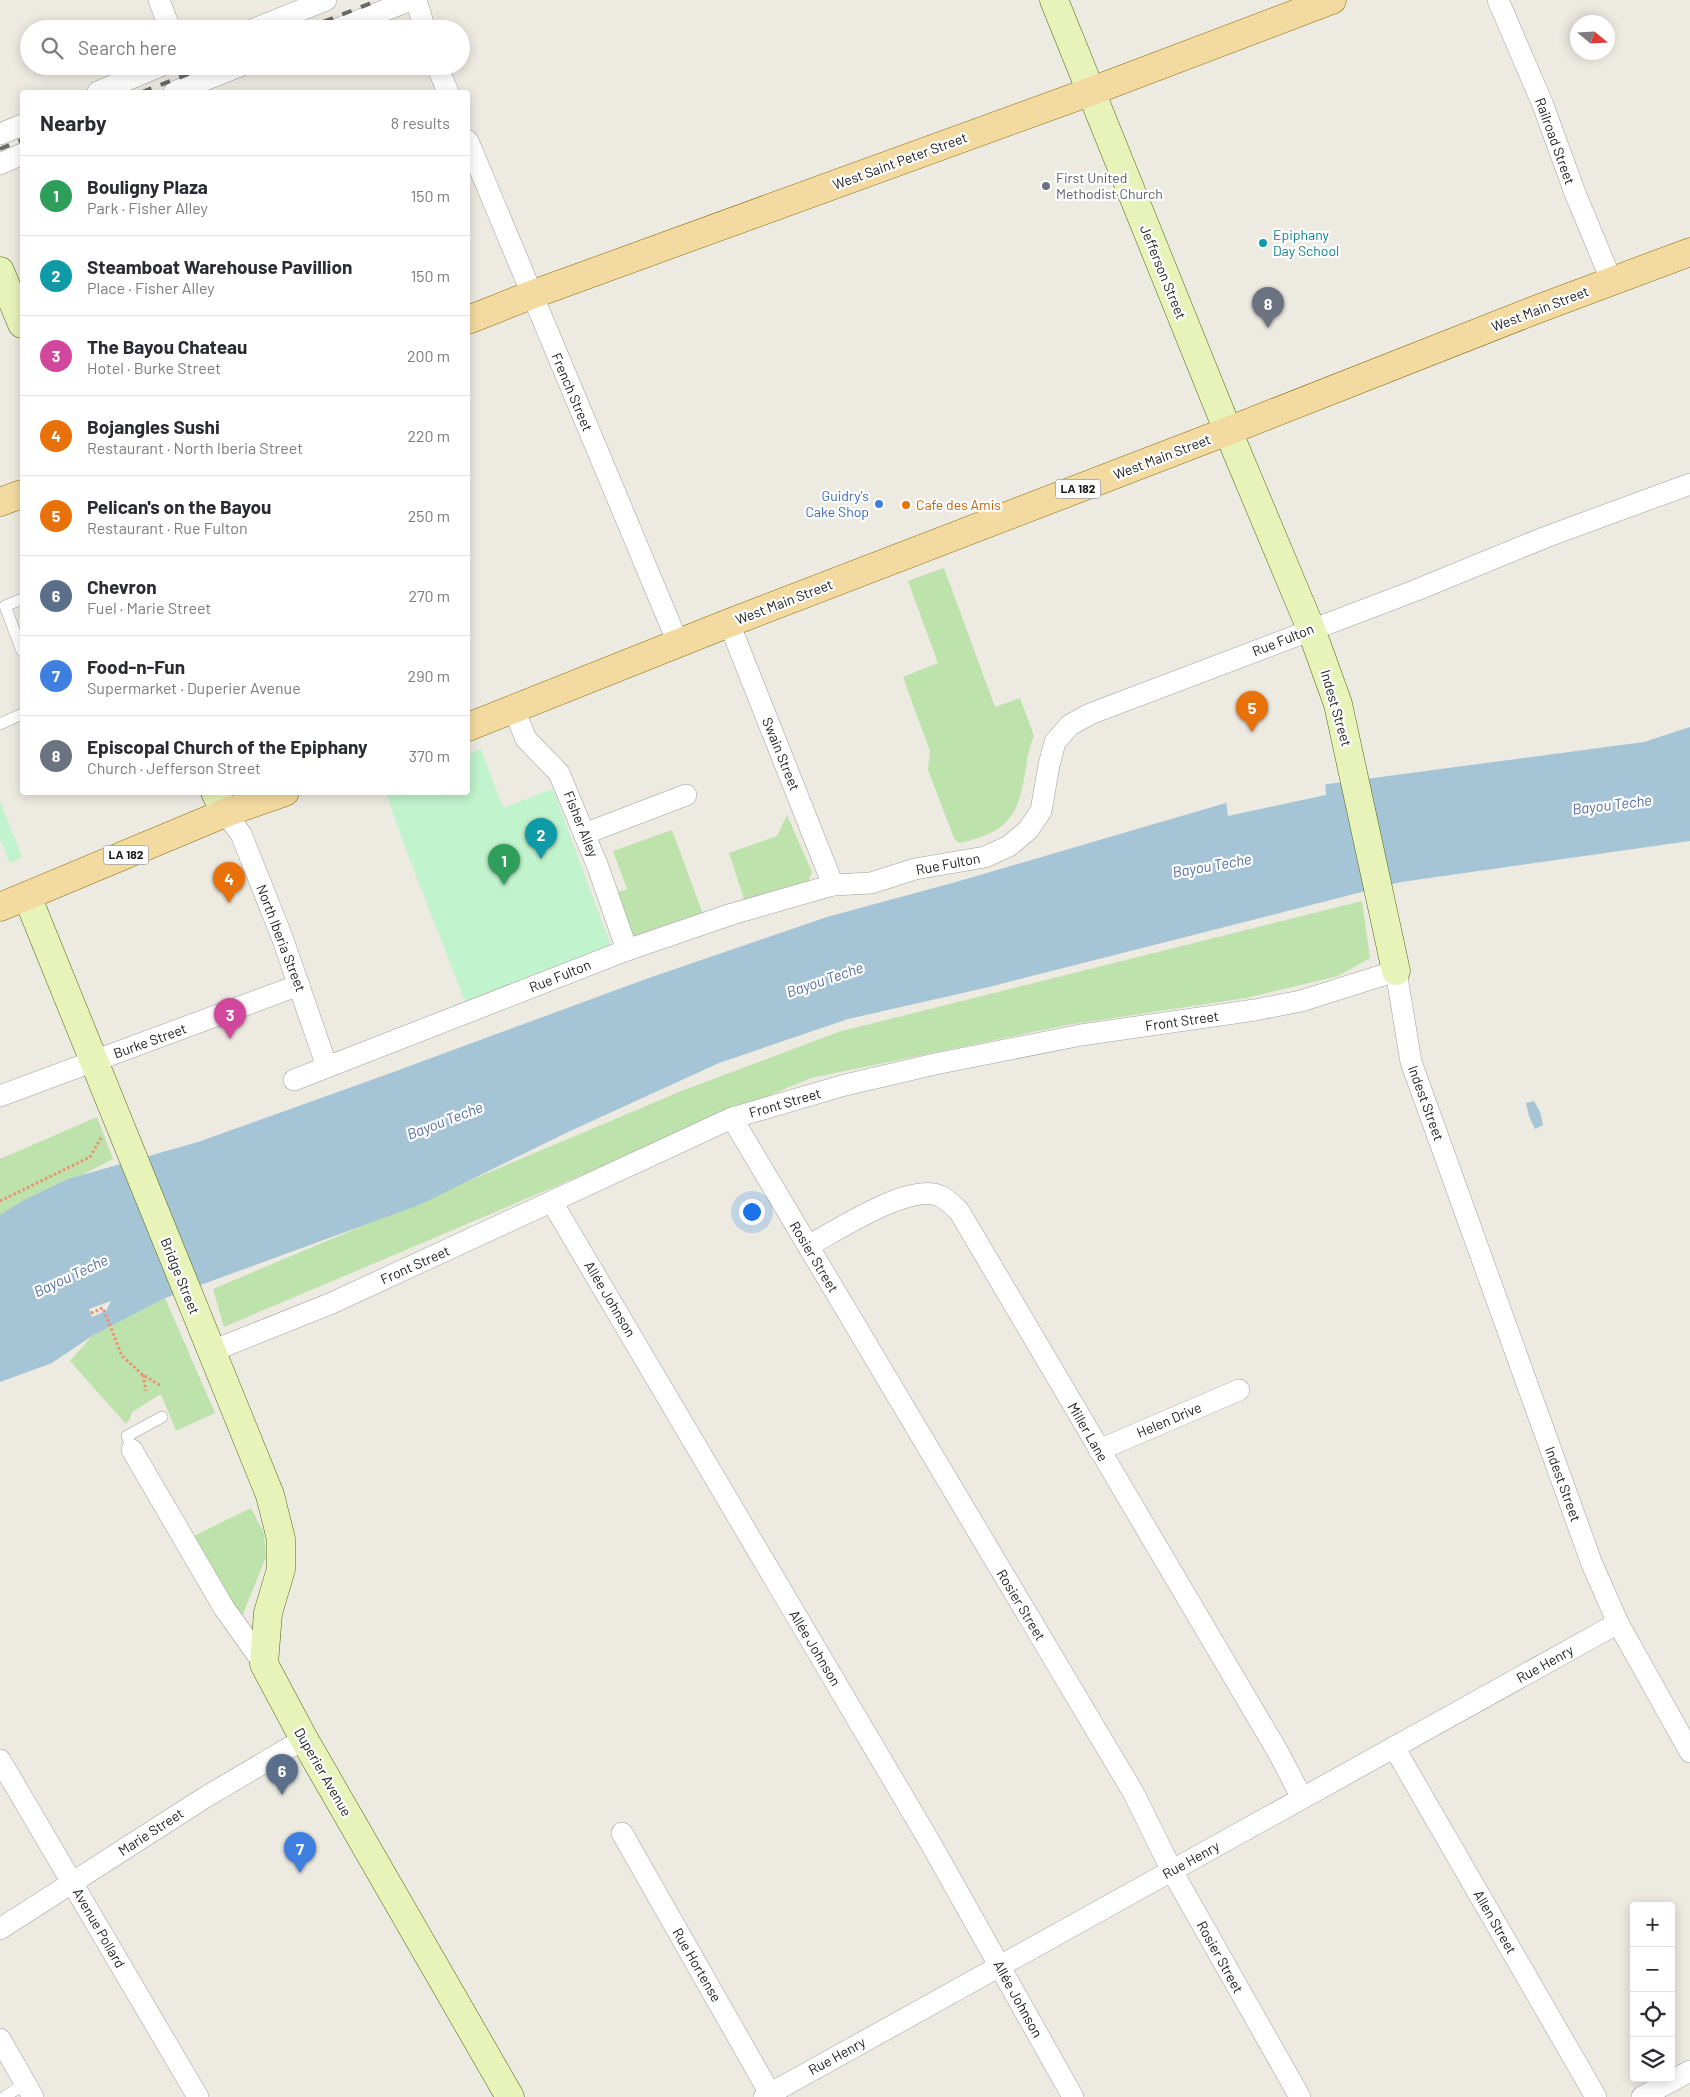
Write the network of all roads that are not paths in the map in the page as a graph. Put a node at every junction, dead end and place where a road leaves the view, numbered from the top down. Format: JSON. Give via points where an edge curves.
{"nodes":[{"id":1,"x":159,"y":0,"type":"edge"},
{"id":2,"x":326,"y":0,"type":"edge"},
{"id":3,"x":411,"y":0,"type":"edge"},
{"id":4,"x":416,"y":0,"type":"edge"},
{"id":5,"x":1054,"y":0,"type":"edge"},
{"id":6,"x":1332,"y":0,"type":"edge"},
{"id":7,"x":1498,"y":0,"type":"edge"},
{"id":8,"x":167,"y":20,"type":"edge"},
{"id":9,"x":276,"y":20,"type":"edge"},
{"id":10,"x":360,"y":20,"type":"edge"},
{"id":11,"x":422,"y":20,"type":"edge"},
{"id":12,"x":139,"y":75,"type":"edge"},
{"id":13,"x":190,"y":75,"type":"edge"},
{"id":14,"x":441,"y":75,"type":"edge"},
{"id":15,"x":103,"y":90,"type":"edge"},
{"id":16,"x":176,"y":90,"type":"edge"},
{"id":17,"x":447,"y":90,"type":"edge"},
{"id":18,"x":1092,"y":91,"type":"junction"},
{"id":19,"x":20,"y":126,"type":"edge"},
{"id":20,"x":0,"y":134,"type":"edge"},
{"id":21,"x":470,"y":146,"type":"edge"},
{"id":22,"x":20,"y":155,"type":"edge"},
{"id":23,"x":0,"y":164,"type":"edge"},
{"id":24,"x":1690,"y":252,"type":"edge"},
{"id":25,"x":0,"y":271,"type":"edge"},
{"id":26,"x":1612,"y":282,"type":"junction"},
{"id":27,"x":531,"y":295,"type":"junction"},
{"id":28,"x":20,"y":319,"type":"edge"},
{"id":29,"x":470,"y":319,"type":"edge"},
{"id":30,"x":1228,"y":432,"type":"junction"},
{"id":31,"x":1690,"y":484,"type":"edge"},
{"id":32,"x":20,"y":495,"type":"edge"},
{"id":33,"x":0,"y":502,"type":"edge"},
{"id":34,"x":20,"y":600,"type":"edge"},
{"id":35,"x":729,"y":623,"type":"junction"},
{"id":36,"x":1311,"y":629,"type":"junction"},
{"id":37,"x":678,"y":643,"type":"junction"},
{"id":38,"x":20,"y":646,"type":"edge"},
{"id":39,"x":514,"y":710,"type":"junction"},
{"id":40,"x":20,"y":715,"type":"edge"},
{"id":41,"x":0,"y":724,"type":"edge"},
{"id":42,"x":470,"y":726,"type":"edge"},
{"id":43,"x":267,"y":795,"type":"edge"},
{"id":44,"x":686,"y":795,"type":"dead end"},
{"id":45,"x":220,"y":803,"type":"edge"},
{"id":46,"x":584,"y":834,"type":"junction"},
{"id":47,"x":833,"y":884,"type":"junction"},
{"id":48,"x":27,"y":896,"type":"junction"},
{"id":49,"x":0,"y":907,"type":"edge"},
{"id":50,"x":626,"y":950,"type":"junction"},
{"id":51,"x":1396,"y":971,"type":"junction"},
{"id":52,"x":299,"y":985,"type":"junction"},
{"id":53,"x":94,"y":1061,"type":"junction"},
{"id":54,"x":328,"y":1067,"type":"junction"},
{"id":55,"x":294,"y":1080,"type":"dead end"},
{"id":56,"x":0,"y":1096,"type":"edge"},
{"id":57,"x":732,"y":1118,"type":"junction"},
{"id":58,"x":552,"y":1202,"type":"junction"},
{"id":59,"x":808,"y":1246,"type":"junction"},
{"id":60,"x":212,"y":1351,"type":"junction"},
{"id":61,"x":1239,"y":1390,"type":"dead end"},
{"id":62,"x":162,"y":1417,"type":"dead end"},
{"id":63,"x":132,"y":1450,"type":"joint"},
{"id":64,"x":1099,"y":1450,"type":"junction"},
{"id":65,"x":1618,"y":1623,"type":"junction"},
{"id":66,"x":264,"y":1664,"type":"junction"},
{"id":67,"x":304,"y":1739,"type":"junction"},
{"id":68,"x":1394,"y":1748,"type":"junction"},
{"id":69,"x":1690,"y":1752,"type":"edge"},
{"id":70,"x":0,"y":1760,"type":"edge"},
{"id":71,"x":1302,"y":1798,"type":"junction"},
{"id":72,"x":622,"y":1833,"type":"dead end"},
{"id":73,"x":1172,"y":1871,"type":"junction"},
{"id":74,"x":73,"y":1884,"type":"junction"},
{"id":75,"x":0,"y":1929,"type":"edge"},
{"id":76,"x":1000,"y":1966,"type":"junction"},
{"id":77,"x":0,"y":2039,"type":"edge"},
{"id":78,"x":1690,"y":2070,"type":"edge"},
{"id":79,"x":29,"y":2090,"type":"edge"},
{"id":80,"x":768,"y":2096,"type":"edge"},
{"id":81,"x":4,"y":2097,"type":"edge"},
{"id":82,"x":198,"y":2097,"type":"edge"},
{"id":83,"x":510,"y":2097,"type":"edge"},
{"id":84,"x":1073,"y":2097,"type":"edge"},
{"id":85,"x":1300,"y":2097,"type":"edge"},
{"id":86,"x":1596,"y":2097,"type":"edge"},
{"id":87,"x":1642,"y":2097,"type":"edge"}],
"edges":[{"from":1,"to":8,"type":"street"},
{"from":2,"to":9,"type":"street"},
{"from":3,"to":10,"type":"street"},
{"from":4,"to":11,"type":"street"},
{"from":5,"to":18,"type":"main road","name":"Jefferson Street"},
{"from":6,"to":18,"type":"main road","name":"West Saint Peter Street"},
{"from":7,"to":26,"type":"street","name":"Railroad Street"},
{"from":12,"to":15,"type":"street"},
{"from":13,"to":16,"type":"street"},
{"from":14,"to":17,"type":"street"},
{"from":18,"to":27,"type":"main road","name":"West Saint Peter Street"},
{"from":18,"to":30,"type":"main road","name":"Jefferson Street"},
{"from":19,"to":20,"type":"street"},
{"from":21,"to":27,"type":"street","name":"French Street"},
{"from":22,"to":23,"type":"street"},
{"from":24,"to":26,"type":"main road","name":"West Main Street","number":"LA 182"},
{"from":25,"to":28,"type":"main road"},
{"from":26,"to":30,"type":"main road","name":"West Main Street","number":"LA 182"},
{"from":27,"to":29,"type":"main road","name":"West Saint Peter Street"},
{"from":27,"to":37,"type":"street","name":"French Street"},
{"from":30,"to":35,"type":"main road","name":"West Main Street","number":"LA 182"},
{"from":30,"to":36,"type":"main road","name":"Indest Street"},
{"from":31,"to":36,"type":"street","name":"Rue Fulton"},
{"from":32,"to":33,"type":"main road"},
{"from":34,"to":38,"type":"lane","via":[[5,606]]},
{"from":35,"to":37,"type":"main road","name":"West Main Street","number":"LA 182"},
{"from":35,"to":47,"type":"street","name":"Swain Street"},
{"from":36,"to":47,"type":"street","name":"Rue Fulton","via":[[1090,714],[1070,725],[1055,742],[1041,811],[1028,830],[1009,846],[985,857],[915,869],[871,883]]},
{"from":36,"to":51,"type":"main road","name":"Indest Street","via":[[1338,704]]},
{"from":37,"to":39,"type":"main road","name":"West Main Street","number":"LA 182"},
{"from":39,"to":42,"type":"main road","name":"West Main Street","number":"LA 182"},
{"from":39,"to":46,"type":"street","name":"Fisher Alley","via":[[526,739],[559,772]]},
{"from":40,"to":41,"type":"lane"},
{"from":43,"to":45,"type":"main road","number":"LA 182"},
{"from":44,"to":46,"type":"street"},
{"from":45,"to":48,"type":"main road","number":"LA 182"},
{"from":45,"to":52,"type":"street","name":"North Iberia Street","via":[[241,834]]},
{"from":46,"to":50,"type":"street","name":"Fisher Alley"},
{"from":47,"to":50,"type":"street","name":"Rue Fulton"},
{"from":48,"to":49,"type":"main road"},
{"from":48,"to":53,"type":"main road","name":"Bridge Street"},
{"from":50,"to":54,"type":"street","name":"Rue Fulton"},
{"from":51,"to":57,"type":"street","name":"Front Street","via":[[1292,1003],[1081,1035],[935,1064],[845,1085]]},
{"from":51,"to":65,"type":"street","name":"Indest Street","via":[[1411,1062],[1592,1564]]},
{"from":52,"to":53,"type":"street","name":"Burke Street"},
{"from":52,"to":54,"type":"street","name":"North Iberia Street"},
{"from":53,"to":56,"type":"street","name":"Burke Street"},
{"from":53,"to":60,"type":"main road","name":"Bridge Street"},
{"from":54,"to":55,"type":"street","name":"Rue Fulton"},
{"from":57,"to":58,"type":"street","name":"Front Street"},
{"from":57,"to":59,"type":"street","name":"Rosier Street"},
{"from":58,"to":60,"type":"street","name":"Front Street","via":[[332,1303]]},
{"from":58,"to":76,"type":"street","name":"Allée Johnson"},
{"from":59,"to":64,"type":"street","name":"Miller Lane","via":[[894,1200],[917,1193],[940,1196],[959,1211]]},
{"from":59,"to":73,"type":"street","name":"Rosier Street","via":[[1133,1792]]},
{"from":60,"to":66,"type":"main road","name":"Bridge Street","via":[[270,1495],[281,1539],[281,1569],[268,1614]]},
{"from":61,"to":64,"type":"street","name":"Helen Drive"},
{"from":62,"to":63,"type":"lane","via":[[127,1436]]},
{"from":63,"to":66,"type":"street","name":"Duperier Avenue","via":[[224,1608]]},
{"from":64,"to":71,"type":"street","name":"Miller Lane"},
{"from":65,"to":68,"type":"street","name":"Rue Henry"},
{"from":65,"to":69,"type":"street","name":"Indest Street"},
{"from":66,"to":67,"type":"main road","name":"Duperier Avenue"},
{"from":67,"to":74,"type":"street","name":"Marie Street","via":[[204,1798]]},
{"from":67,"to":83,"type":"main road","name":"Duperier Avenue"},
{"from":68,"to":71,"type":"street","name":"Rue Henry"},
{"from":68,"to":86,"type":"street","name":"Allen Street"},
{"from":70,"to":74,"type":"street","name":"Avenue Pollard"},
{"from":71,"to":73,"type":"street","name":"Rue Henry"},
{"from":72,"to":80,"type":"street","name":"Rue Hortense"},
{"from":73,"to":76,"type":"street","name":"Rue Henry"},
{"from":73,"to":85,"type":"street","name":"Rosier Street"},
{"from":74,"to":75,"type":"street","name":"Marie Street"},
{"from":74,"to":82,"type":"street","name":"Avenue Pollard"},
{"from":76,"to":80,"type":"street","name":"Rue Henry"},
{"from":76,"to":84,"type":"street","name":"Allée Johnson"},
{"from":77,"to":79,"type":"street"},
{"from":78,"to":87,"type":"street"},
{"from":79,"to":81,"type":"lane"}]}
